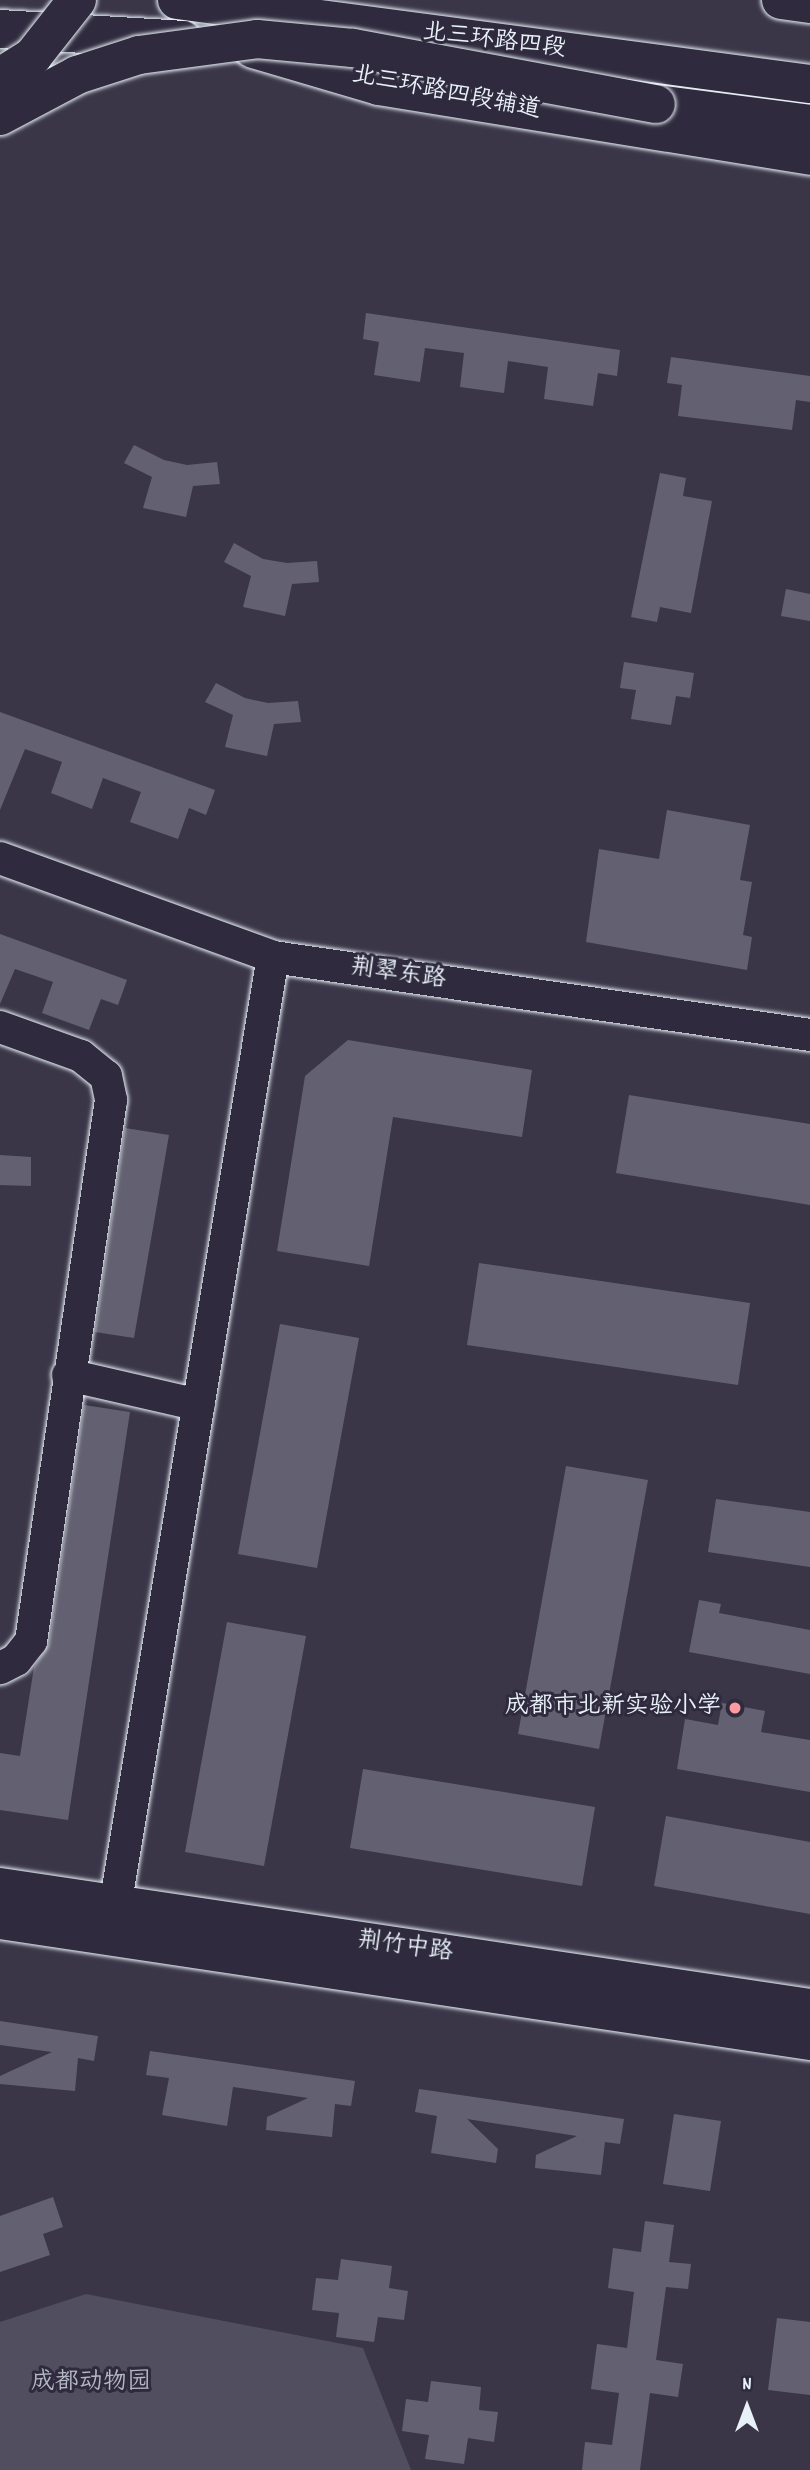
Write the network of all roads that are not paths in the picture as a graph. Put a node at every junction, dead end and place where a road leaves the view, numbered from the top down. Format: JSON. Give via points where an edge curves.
{"nodes":[{"id":1,"x":77,"y":0,"type":"edge"},
{"id":2,"x":177,"y":0,"type":"edge"},
{"id":3,"x":781,"y":0,"type":"edge"},
{"id":4,"x":810,"y":4,"type":"edge"},
{"id":5,"x":0,"y":29,"type":"edge"},
{"id":6,"x":0,"y":77,"type":"edge"},
{"id":7,"x":810,"y":83,"type":"edge"},
{"id":8,"x":0,"y":116,"type":"edge"},
{"id":9,"x":810,"y":124,"type":"edge"},
{"id":10,"x":810,"y":156,"type":"edge"},
{"id":11,"x":0,"y":858,"type":"edge"},
{"id":12,"x":273,"y":957,"type":"junction"},
{"id":13,"x":0,"y":1027,"type":"edge"},
{"id":14,"x":810,"y":1035,"type":"edge"},
{"id":15,"x":68,"y":1375,"type":"junction"},
{"id":16,"x":199,"y":1405,"type":"junction"},
{"id":17,"x":0,"y":1668,"type":"edge"},
{"id":18,"x":0,"y":1887,"type":"edge"},
{"id":19,"x":0,"y":1920,"type":"edge"},
{"id":20,"x":113,"y":1921,"type":"junction"},
{"id":21,"x":810,"y":2008,"type":"edge"},
{"id":22,"x":810,"y":2041,"type":"edge"}],
"edges":[{"from":1,"to":6,"type":"main road","bridge":true,"via":[[33,56]]},
{"from":2,"to":7,"type":"main road","name":"北三环路四段"},
{"from":3,"to":4,"type":"main road"},
{"from":5,"to":10,"type":"main road","name":"北三环路四段辅道","via":[[172,39],[260,50],[379,86]]},
{"from":8,"to":9,"type":"main road","bridge":true,"via":[[76,75],[139,54],[257,39],[353,48],[656,104]]},
{"from":11,"to":12,"type":"street","name":"荆翠东路"},
{"from":12,"to":14,"type":"street","name":"荆翠东路"},
{"from":12,"to":16,"type":"street"},
{"from":13,"to":15,"type":"street","via":[[81,1056],[106,1076],[111,1100],[110,1133]]},
{"from":15,"to":16,"type":"street"},
{"from":15,"to":17,"type":"street","via":[[31,1641],[16,1660]]},
{"from":16,"to":20,"type":"street"},
{"from":18,"to":20,"type":"main road","name":"荆竹中路"},
{"from":19,"to":20,"type":"main road","name":"荆竹中路"},
{"from":20,"to":21,"type":"main road","name":"荆竹中路"},
{"from":20,"to":22,"type":"main road","name":"荆竹中路"}]}
